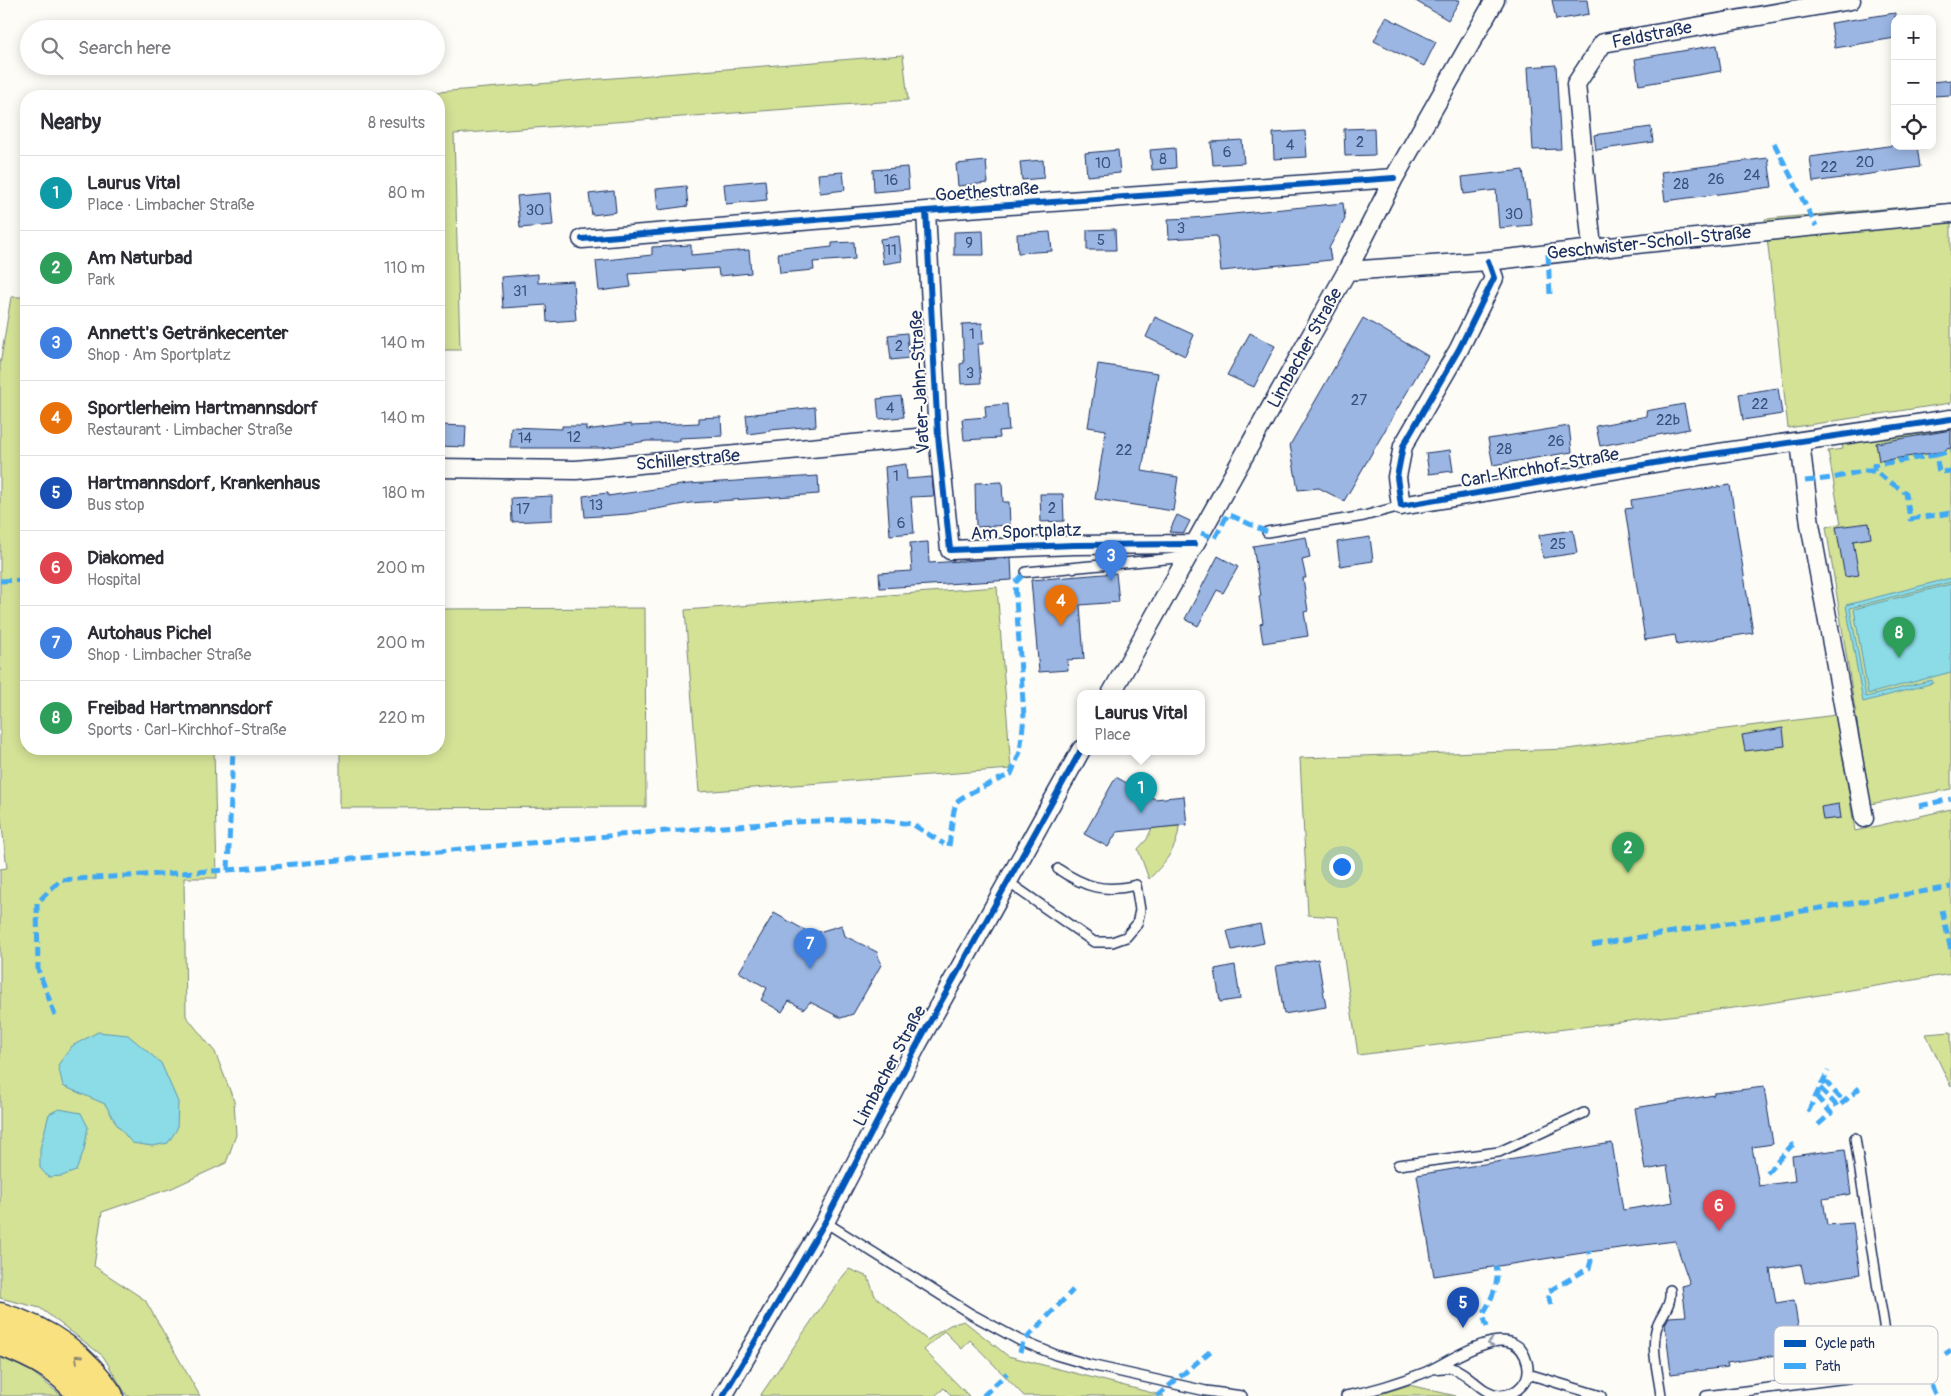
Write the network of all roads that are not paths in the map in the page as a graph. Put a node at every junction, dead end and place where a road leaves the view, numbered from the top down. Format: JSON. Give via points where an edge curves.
{"nodes":[{"id":1,"x":1495,"y":0,"type":"edge"},
{"id":2,"x":1851,"y":0,"type":"edge"},
{"id":3,"x":1394,"y":178,"type":"junction"},
{"id":4,"x":926,"y":212,"type":"junction"},
{"id":5,"x":1951,"y":213,"type":"edge"},
{"id":6,"x":582,"y":239,"type":"dead end"},
{"id":7,"x":1592,"y":248,"type":"junction"},
{"id":8,"x":1488,"y":261,"type":"junction"},
{"id":9,"x":1347,"y":271,"type":"junction"},
{"id":10,"x":1951,"y":419,"type":"edge"},
{"id":11,"x":938,"y":436,"type":"junction"},
{"id":12,"x":1800,"y":442,"type":"junction"},
{"id":13,"x":445,"y":468,"type":"edge"},
{"id":14,"x":1401,"y":506,"type":"junction"},
{"id":15,"x":1267,"y":532,"type":"dead end"},
{"id":16,"x":950,"y":550,"type":"joint"},
{"id":17,"x":1190,"y":551,"type":"junction"},
{"id":18,"x":1026,"y":572,"type":"dead end"},
{"id":19,"x":1114,"y":690,"type":"edge"},
{"id":20,"x":1078,"y":755,"type":"edge"},
{"id":21,"x":1864,"y":818,"type":"dead end"},
{"id":22,"x":1058,"y":869,"type":"dead end"},
{"id":23,"x":1008,"y":882,"type":"junction"},
{"id":24,"x":1584,"y":1112,"type":"dead end"},
{"id":25,"x":1855,"y":1138,"type":"dead end"},
{"id":26,"x":1398,"y":1165,"type":"dead end"},
{"id":27,"x":825,"y":1222,"type":"junction"},
{"id":28,"x":1670,"y":1290,"type":"dead end"},
{"id":29,"x":0,"y":1318,"type":"edge"},
{"id":30,"x":1883,"y":1326,"type":"edge"},
{"id":31,"x":0,"y":1341,"type":"edge"},
{"id":32,"x":1432,"y":1369,"type":"junction"},
{"id":33,"x":1528,"y":1374,"type":"junction"},
{"id":34,"x":1800,"y":1384,"type":"edge"},
{"id":35,"x":1208,"y":1394,"type":"edge"},
{"id":36,"x":83,"y":1396,"type":"edge"},
{"id":37,"x":109,"y":1396,"type":"edge"},
{"id":38,"x":724,"y":1396,"type":"edge"},
{"id":39,"x":1242,"y":1396,"type":"edge"},
{"id":40,"x":1346,"y":1396,"type":"edge"},
{"id":41,"x":1601,"y":1396,"type":"edge"},
{"id":42,"x":1662,"y":1396,"type":"edge"},
{"id":43,"x":1706,"y":1396,"type":"edge"}],
"edges":[{"from":1,"to":3,"type":"street","name":"Limbacher Straße"},
{"from":2,"to":7,"type":"street","name":"Feldstraße","via":[[1604,43],[1576,84]]},
{"from":3,"to":4,"type":"street","name":"Goethestraße"},
{"from":3,"to":9,"type":"street","name":"Limbacher Straße"},
{"from":4,"to":6,"type":"street","name":"Goethestraße"},
{"from":4,"to":11,"type":"street","name":"Vater-Jahn-Straße"},
{"from":5,"to":7,"type":"street","name":"Geschwister-Scholl-Straße"},
{"from":7,"to":8,"type":"street","name":"Geschwister-Scholl-Straße"},
{"from":8,"to":9,"type":"street","name":"Geschwister-Scholl-Straße"},
{"from":8,"to":14,"type":"street","via":[[1494,278],[1459,349],[1403,446],[1397,477]]},
{"from":9,"to":17,"type":"street","name":"Limbacher Straße"},
{"from":10,"to":12,"type":"street","name":"Carl-Kirchhof-Straße"},
{"from":11,"to":13,"type":"street","name":"Schillerstraße","via":[[576,470]]},
{"from":11,"to":16,"type":"street","name":"Vater-Jahn-Straße"},
{"from":12,"to":14,"type":"street","name":"Carl-Kirchhof-Straße","via":[[1678,459]]},
{"from":12,"to":21,"type":"street","via":[[1810,524]]},
{"from":14,"to":15,"type":"lane","name":"Carl-Kirchhof-Straße","via":[[1364,516]]},
{"from":16,"to":17,"type":"street","name":"Am Sportplatz","via":[[1074,545]]},
{"from":17,"to":18,"type":"lane"},
{"from":17,"to":19,"type":"street","name":"Limbacher Straße"},
{"from":20,"to":23,"type":"street","name":"Limbacher Straße"},
{"from":22,"to":23,"type":"lane","via":[[1074,880],[1097,888],[1120,889],[1136,885],[1140,910],[1137,924],[1126,937],[1112,942],[1094,942]]},
{"from":23,"to":27,"type":"street","name":"Limbacher Straße","via":[[917,1045]]},
{"from":24,"to":26,"type":"lane","via":[[1499,1152]]},
{"from":25,"to":30,"type":"lane"},
{"from":27,"to":35,"type":"lane","via":[[971,1314],[1019,1340],[1090,1365]]},
{"from":27,"to":38,"type":"street","name":"Limbacher Straße"},
{"from":28,"to":42,"type":"lane","via":[[1670,1302],[1659,1321],[1654,1340]]},
{"from":37,"to":29,"type":"highway","one_way":true,"via":[[98,1378],[58,1342],[22,1324]]},
{"from":31,"to":36,"type":"highway","via":[[32,1353],[63,1374]]},
{"from":32,"to":33,"type":"lane","via":[[1456,1370],[1486,1390],[1501,1395],[1519,1390]]},
{"from":33,"to":32,"type":"lane","one_way":true,"via":[[1528,1364],[1521,1349],[1503,1341],[1468,1350]]},
{"from":32,"to":40,"type":"lane"},
{"from":33,"to":41,"type":"lane"},
{"from":34,"to":43,"type":"lane"},
{"from":35,"to":39,"type":"lane"}]}
